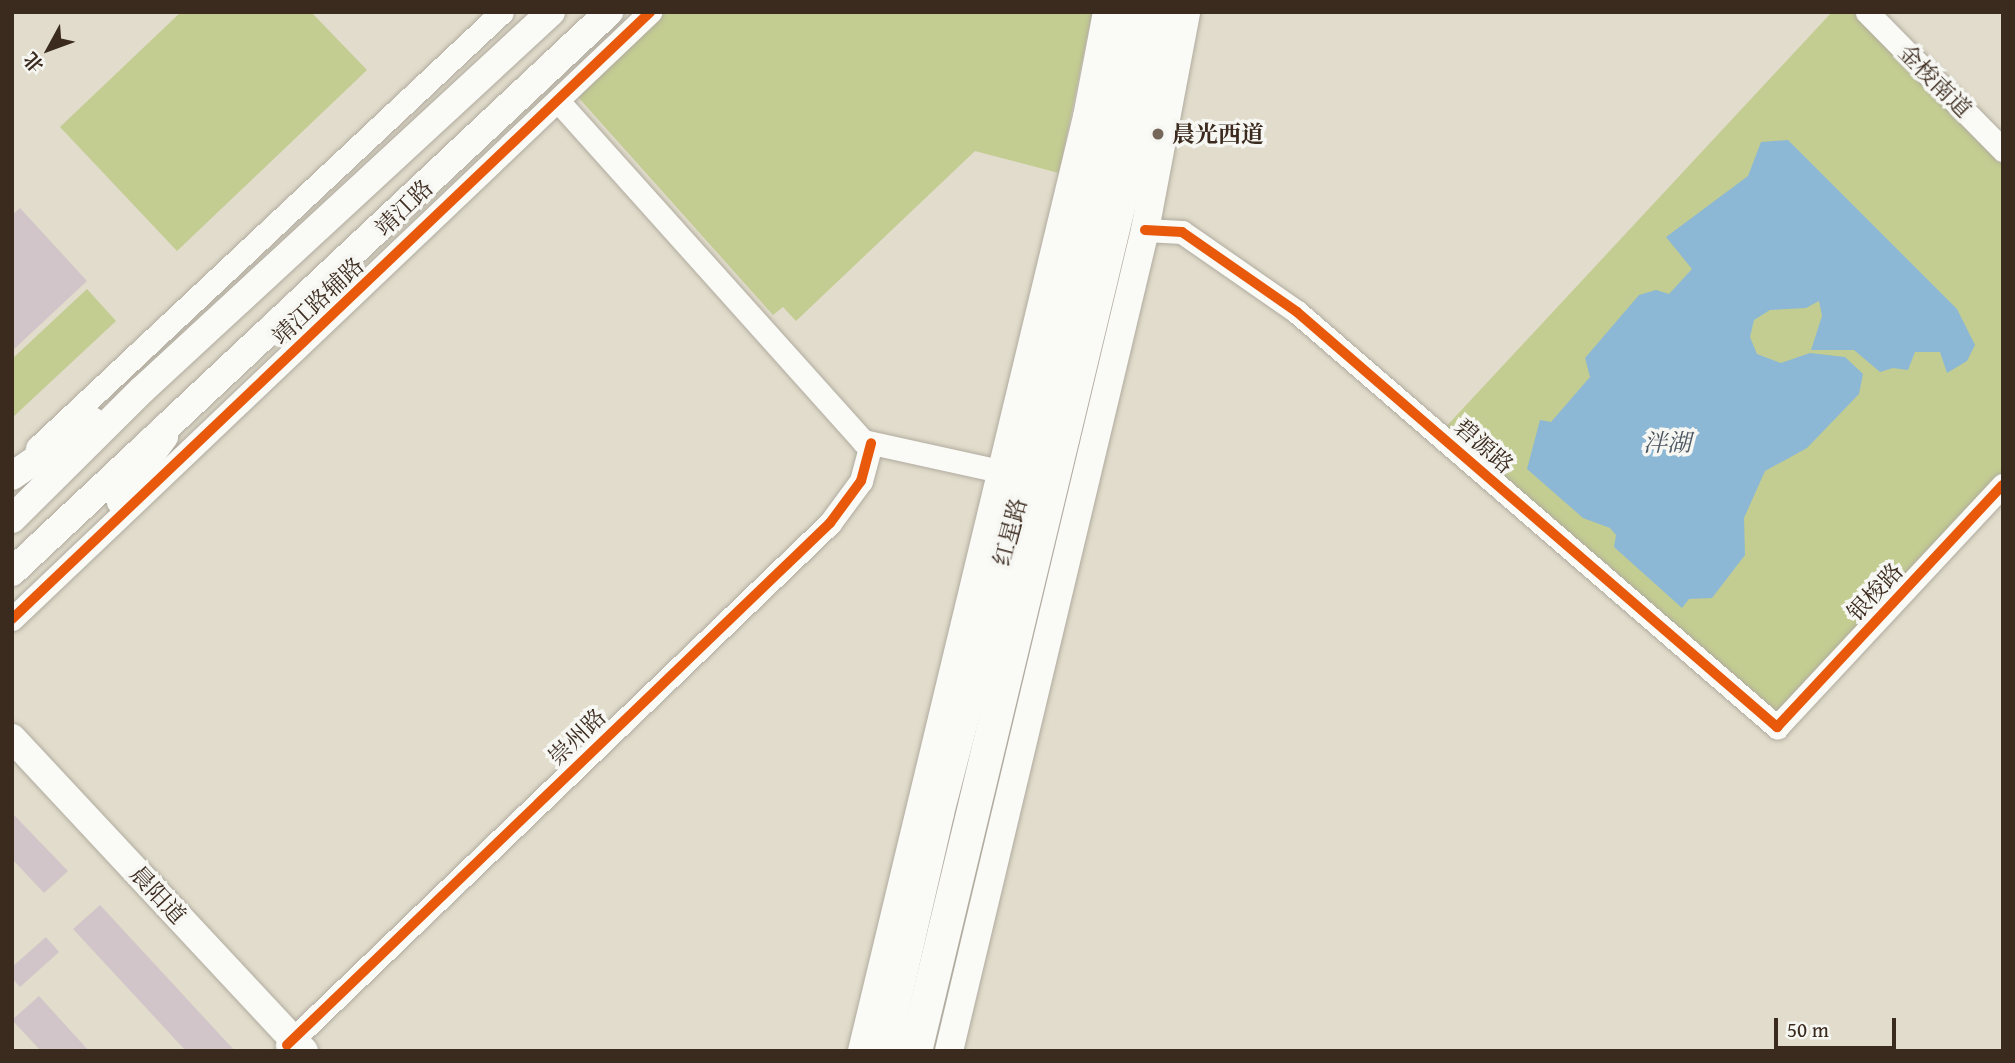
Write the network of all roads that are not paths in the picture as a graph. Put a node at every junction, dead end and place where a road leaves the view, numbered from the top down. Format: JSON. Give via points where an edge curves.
{"nodes":[{"id":1,"x":551,"y":12,"type":"edge"},
{"id":2,"x":609,"y":12,"type":"edge"},
{"id":3,"x":650,"y":12,"type":"edge"},
{"id":4,"x":1160,"y":12,"type":"edge"},
{"id":5,"x":1186,"y":12,"type":"edge"},
{"id":6,"x":1867,"y":12,"type":"edge"},
{"id":7,"x":494,"y":15,"type":"edge"},
{"id":8,"x":1122,"y":17,"type":"edge"},
{"id":9,"x":558,"y":101,"type":"junction"},
{"id":10,"x":2003,"y":150,"type":"edge"},
{"id":11,"x":1145,"y":230,"type":"junction"},
{"id":12,"x":142,"y":390,"type":"junction"},
{"id":13,"x":173,"y":426,"type":"junction"},
{"id":14,"x":871,"y":443,"type":"junction"},
{"id":15,"x":1000,"y":471,"type":"junction"},
{"id":16,"x":12,"y":473,"type":"edge"},
{"id":17,"x":2003,"y":485,"type":"edge"},
{"id":18,"x":12,"y":519,"type":"edge"},
{"id":19,"x":84,"y":551,"type":"junction"},
{"id":20,"x":12,"y":572,"type":"edge"},
{"id":21,"x":12,"y":619,"type":"edge"},
{"id":22,"x":1777,"y":727,"type":"joint"},
{"id":23,"x":12,"y":738,"type":"edge"},
{"id":24,"x":12,"y":756,"type":"edge"},
{"id":25,"x":294,"y":1046,"type":"edge"},
{"id":26,"x":862,"y":1051,"type":"edge"},
{"id":27,"x":882,"y":1051,"type":"edge"},
{"id":28,"x":915,"y":1051,"type":"edge"},
{"id":29,"x":949,"y":1051,"type":"edge"}],
"edges":[{"from":1,"to":12,"type":"main road","name":"靖江路"},
{"from":2,"to":13,"type":"main road","name":"靖江路"},
{"from":3,"to":9,"type":"street","name":"靖江路辅路"},
{"from":4,"to":28,"type":"highway","name":"红星路","via":[[1149,78]]},
{"from":5,"to":11,"type":"main road"},
{"from":6,"to":10,"type":"street","name":"金梭南道"},
{"from":7,"to":16,"type":"street"},
{"from":8,"to":15,"type":"main road","via":[[1087,117]]},
{"from":8,"to":27,"type":"highway","name":"红星路","via":[[1065,321],[937,812]]},
{"from":9,"to":14,"type":"street","via":[[863,441]]},
{"from":9,"to":19,"type":"street","name":"靖江路辅路"},
{"from":11,"to":22,"type":"street","name":"碧源路","via":[[1182,232],[1297,312]]},
{"from":11,"to":29,"type":"main road"},
{"from":12,"to":16,"type":"main road"},
{"from":12,"to":18,"type":"main road","name":"靖江路"},
{"from":13,"to":19,"type":"street"},
{"from":13,"to":20,"type":"main road","name":"靖江路"},
{"from":14,"to":15,"type":"street"},
{"from":14,"to":25,"type":"street","name":"崇州路","via":[[861,481],[830,523]]},
{"from":15,"to":26,"type":"main road"},
{"from":17,"to":22,"type":"street","name":"银梭路"},
{"from":19,"to":21,"type":"street","name":"靖江路辅路"},
{"from":23,"to":25,"type":"main road","name":"晨阳道"},
{"from":24,"to":25,"type":"main road","name":"晨阳道"}]}
